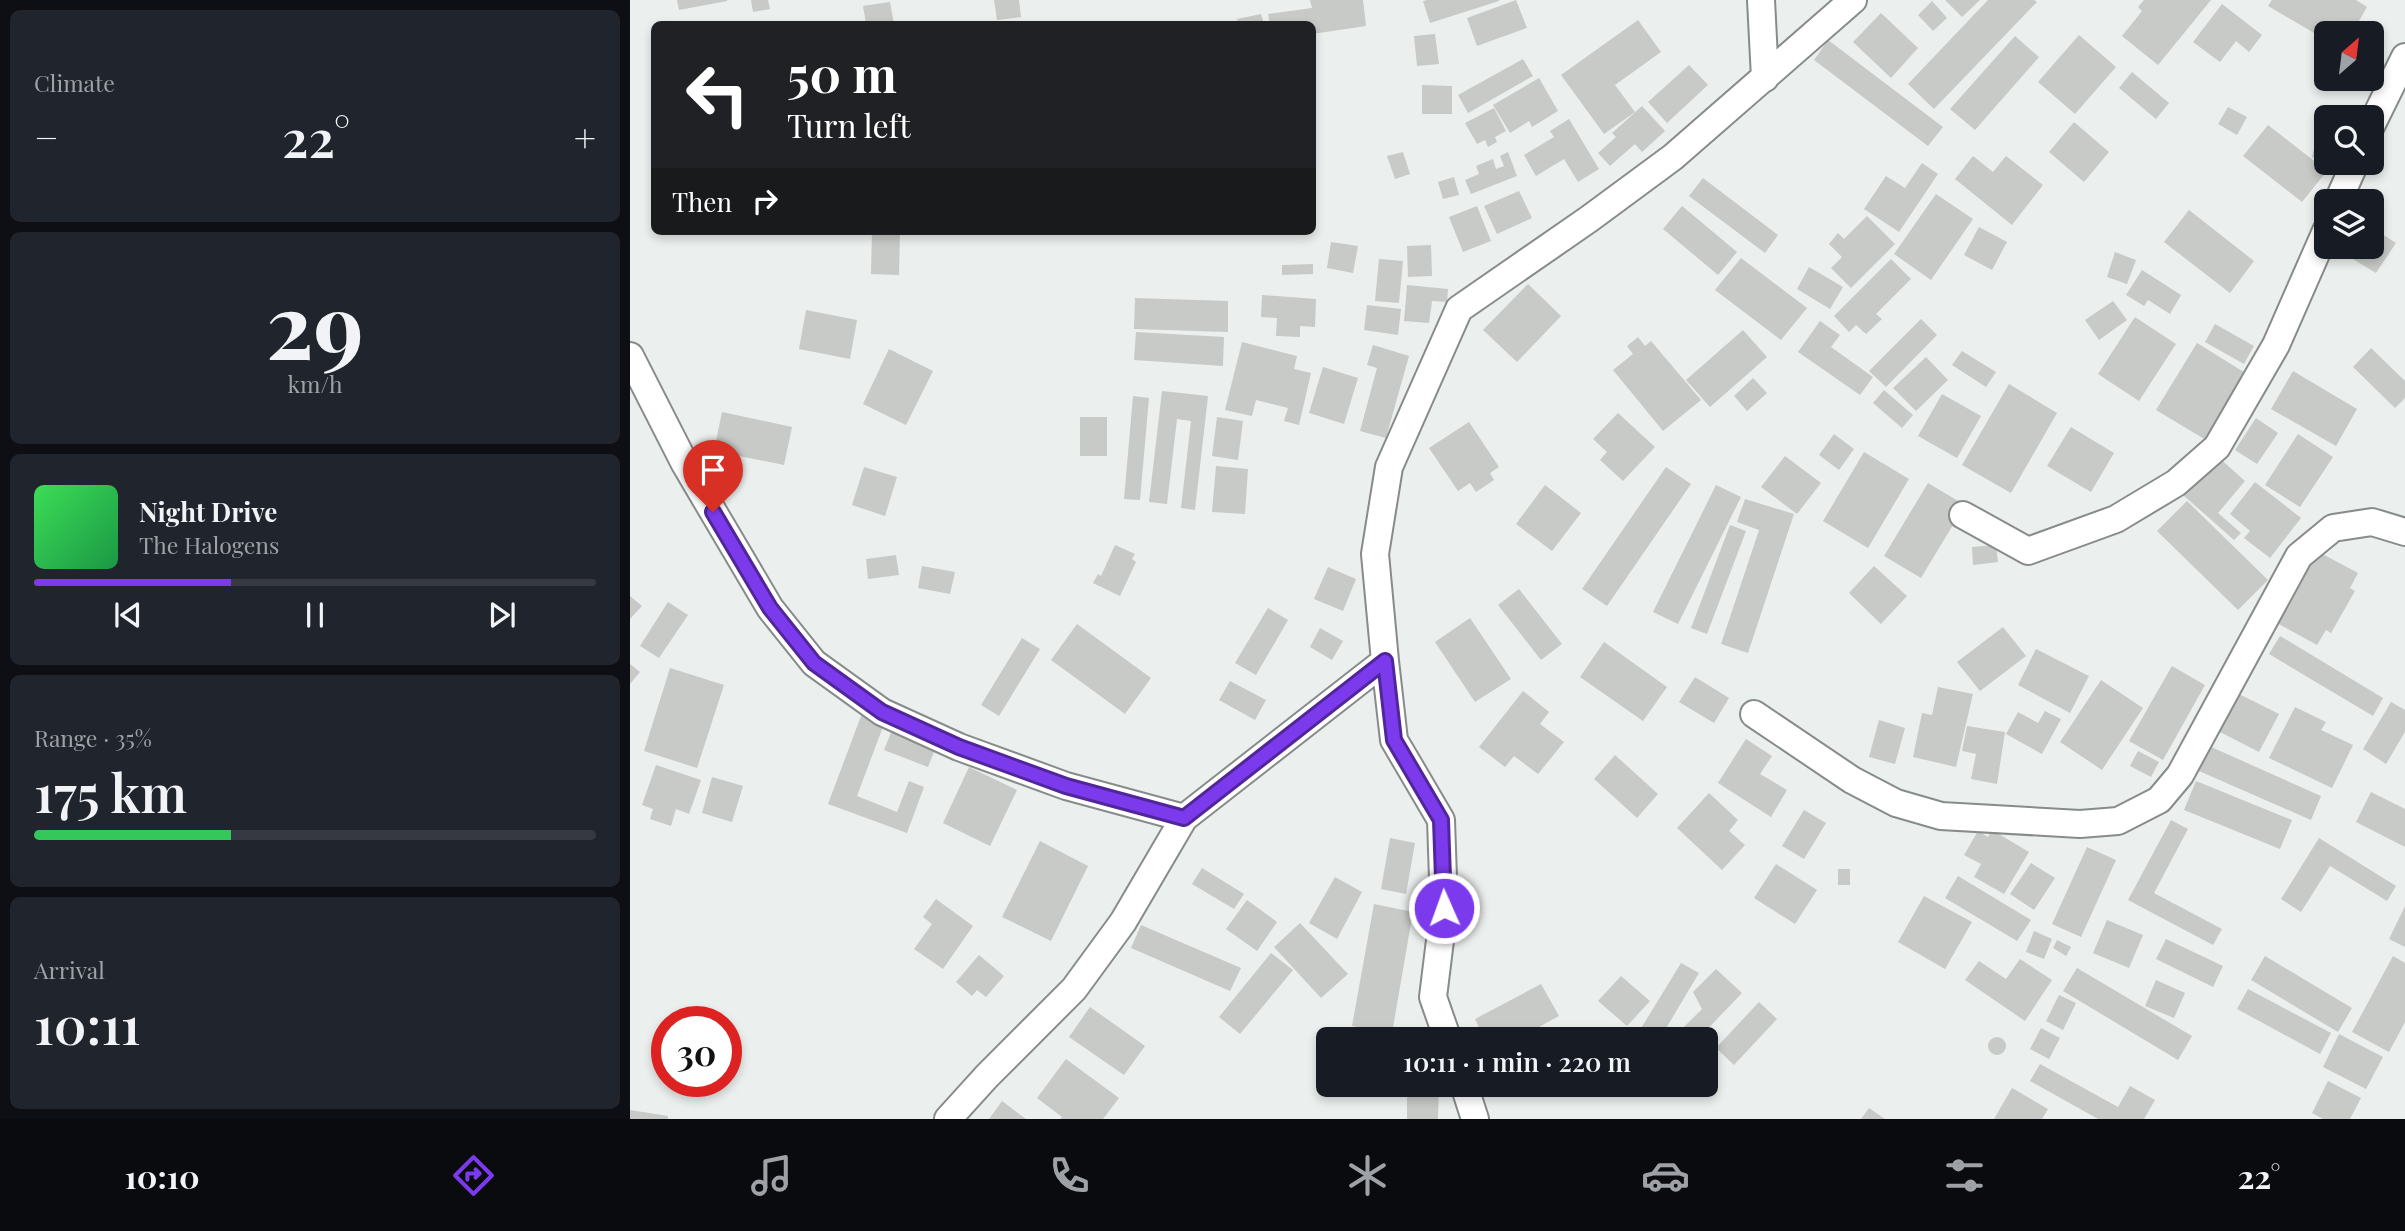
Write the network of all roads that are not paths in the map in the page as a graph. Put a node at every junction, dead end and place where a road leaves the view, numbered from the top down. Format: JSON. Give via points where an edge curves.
{"nodes":[{"id":1,"x":1761,"y":0,"type":"edge"},
{"id":2,"x":1853,"y":0,"type":"edge"},
{"id":3,"x":2405,"y":57,"type":"edge"},
{"id":4,"x":1765,"y":78,"type":"junction"},
{"id":5,"x":2381,"y":105,"type":"edge"},
{"id":6,"x":2314,"y":258,"type":"edge"},
{"id":7,"x":630,"y":356,"type":"edge"},
{"id":8,"x":1963,"y":514,"type":"dead end"},
{"id":9,"x":2405,"y":532,"type":"edge"},
{"id":10,"x":1385,"y":661,"type":"junction"},
{"id":11,"x":1754,"y":713,"type":"dead end"},
{"id":12,"x":1184,"y":818,"type":"junction"},
{"id":13,"x":1443,"y":1027,"type":"edge"},
{"id":14,"x":1468,"y":1097,"type":"edge"},
{"id":15,"x":948,"y":1119,"type":"edge"},
{"id":16,"x":1475,"y":1119,"type":"edge"}],
"edges":[{"from":1,"to":4,"type":"street"},
{"from":2,"to":4,"type":"street"},
{"from":3,"to":5,"type":"street"},
{"from":4,"to":10,"type":"street","via":[[1673,157],[1459,309],[1389,467],[1375,554]]},
{"from":6,"to":8,"type":"street","via":[[2276,345],[2217,447],[2176,483],[2116,519],[2028,551]]},
{"from":7,"to":12,"type":"street","via":[[685,464],[770,608],[814,663],[882,712],[959,747],[1066,786]]},
{"from":9,"to":11,"type":"street","via":[[2372,522],[2333,528],[2299,556],[2180,775],[2159,800],[2118,821],[2080,824],[1941,816],[1896,803],[1852,780]]},
{"from":10,"to":12,"type":"street"},
{"from":10,"to":13,"type":"street","via":[[1394,740],[1441,820],[1444,908],[1433,997]]},
{"from":12,"to":15,"type":"street","via":[[1123,922],[1074,989]]},
{"from":14,"to":16,"type":"street"}]}
